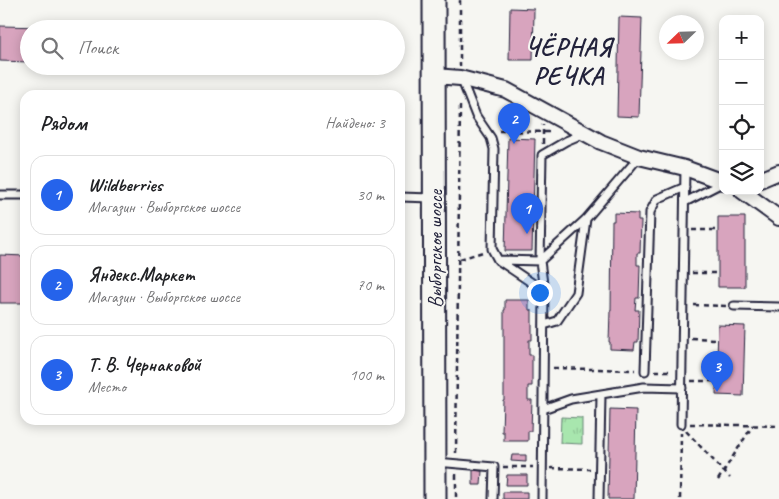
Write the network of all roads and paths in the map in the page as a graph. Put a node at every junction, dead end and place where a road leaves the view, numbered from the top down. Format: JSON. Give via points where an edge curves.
{"nodes":[{"id":1,"x":434,"y":0,"type":"edge"},
{"id":2,"x":460,"y":0,"type":"edge"},
{"id":3,"x":435,"y":76,"type":"junction"},
{"id":4,"x":460,"y":78,"type":"junction"},
{"id":5,"x":460,"y":106,"type":"dead end"},
{"id":6,"x":544,"y":110,"type":"junction"},
{"id":7,"x":543,"y":131,"type":"junction"},
{"id":8,"x":585,"y":133,"type":"junction"},
{"id":9,"x":491,"y":138,"type":"junction"},
{"id":10,"x":542,"y":156,"type":"junction"},
{"id":11,"x":639,"y":157,"type":"junction"},
{"id":12,"x":685,"y":168,"type":"junction"},
{"id":13,"x":779,"y":172,"type":"edge"},
{"id":14,"x":764,"y":178,"type":"edge"},
{"id":15,"x":719,"y":181,"type":"edge"},
{"id":16,"x":719,"y":185,"type":"edge"},
{"id":17,"x":685,"y":186,"type":"junction"},
{"id":18,"x":0,"y":195,"type":"edge"},
{"id":19,"x":20,"y":195,"type":"edge"},
{"id":20,"x":747,"y":195,"type":"edge"},
{"id":21,"x":405,"y":198,"type":"edge"},
{"id":22,"x":435,"y":198,"type":"junction"},
{"id":23,"x":685,"y":202,"type":"junction"},
{"id":24,"x":779,"y":218,"type":"edge"},
{"id":25,"x":586,"y":219,"type":"junction"},
{"id":26,"x":684,"y":230,"type":"junction"},
{"id":27,"x":718,"y":230,"type":"dead end"},
{"id":28,"x":492,"y":250,"type":"junction"},
{"id":29,"x":459,"y":259,"type":"junction"},
{"id":30,"x":498,"y":260,"type":"junction"},
{"id":31,"x":540,"y":261,"type":"junction"},
{"id":32,"x":684,"y":273,"type":"junction"},
{"id":33,"x":718,"y":273,"type":"dead end"},
{"id":34,"x":544,"y":291,"type":"junction"},
{"id":35,"x":683,"y":305,"type":"junction"},
{"id":36,"x":734,"y":306,"type":"joint"},
{"id":37,"x":779,"y":307,"type":"edge"},
{"id":38,"x":544,"y":325,"type":"junction"},
{"id":39,"x":682,"y":338,"type":"junction"},
{"id":40,"x":717,"y":338,"type":"dead end"},
{"id":41,"x":544,"y":368,"type":"junction"},
{"id":42,"x":645,"y":371,"type":"junction"},
{"id":43,"x":682,"y":372,"type":"junction"},
{"id":44,"x":717,"y":382,"type":"dead end"},
{"id":45,"x":682,"y":384,"type":"junction"},
{"id":46,"x":601,"y":395,"type":"junction"},
{"id":47,"x":543,"y":409,"type":"junction"},
{"id":48,"x":681,"y":424,"type":"junction"},
{"id":49,"x":752,"y":426,"type":"junction"},
{"id":50,"x":779,"y":426,"type":"edge"},
{"id":51,"x":446,"y":462,"type":"junction"},
{"id":52,"x":723,"y":472,"type":"junction"},
{"id":53,"x":730,"y":478,"type":"dead end"},
{"id":54,"x":718,"y":480,"type":"dead end"},
{"id":55,"x":435,"y":499,"type":"edge"},
{"id":56,"x":456,"y":499,"type":"edge"},
{"id":57,"x":493,"y":499,"type":"edge"},
{"id":58,"x":542,"y":499,"type":"edge"},
{"id":59,"x":599,"y":499,"type":"edge"},
{"id":60,"x":680,"y":499,"type":"edge"}],
"edges":[{"from":1,"to":3,"type":"main road","name":"Выборгское шоссе"},
{"from":2,"to":4,"type":"path"},
{"from":3,"to":4,"type":"street"},
{"from":3,"to":22,"type":"main road","name":"Выборгское шоссе"},
{"from":4,"to":6,"type":"street","via":[[506,90]]},
{"from":4,"to":9,"type":"lane","via":[[476,116]]},
{"from":5,"to":29,"type":"path"},
{"from":6,"to":7,"type":"path"},
{"from":6,"to":8,"type":"street"},
{"from":7,"to":8,"type":"path"},
{"from":7,"to":9,"type":"path","via":[[500,130]]},
{"from":7,"to":10,"type":"path"},
{"from":8,"to":10,"type":"lane"},
{"from":8,"to":11,"type":"street"},
{"from":9,"to":28,"type":"lane","via":[[494,149]]},
{"from":10,"to":31,"type":"lane"},
{"from":11,"to":12,"type":"street"},
{"from":11,"to":25,"type":"lane"},
{"from":12,"to":15,"type":"street"},
{"from":12,"to":17,"type":"lane"},
{"from":13,"to":14,"type":"street"},
{"from":16,"to":23,"type":"lane"},
{"from":17,"to":23,"type":"lane"},
{"from":17,"to":42,"type":"lane","via":[[657,199],[650,212]]},
{"from":18,"to":19,"type":"lane"},
{"from":20,"to":24,"type":"street"},
{"from":21,"to":22,"type":"lane"},
{"from":22,"to":51,"type":"main road","name":"Выборгское шоссе"},
{"from":23,"to":26,"type":"lane"},
{"from":25,"to":31,"type":"lane"},
{"from":25,"to":38,"type":"lane","via":[[576,293],[558,322]]},
{"from":26,"to":27,"type":"path"},
{"from":26,"to":32,"type":"lane"},
{"from":28,"to":29,"type":"path"},
{"from":28,"to":30,"type":"lane"},
{"from":29,"to":51,"type":"path"},
{"from":30,"to":31,"type":"lane"},
{"from":30,"to":34,"type":"lane"},
{"from":31,"to":34,"type":"lane"},
{"from":32,"to":33,"type":"path"},
{"from":32,"to":35,"type":"lane"},
{"from":34,"to":38,"type":"lane"},
{"from":35,"to":36,"type":"path"},
{"from":35,"to":39,"type":"lane"},
{"from":36,"to":37,"type":"lane"},
{"from":38,"to":41,"type":"lane"},
{"from":39,"to":40,"type":"path"},
{"from":39,"to":43,"type":"lane"},
{"from":41,"to":42,"type":"path"},
{"from":41,"to":47,"type":"lane"},
{"from":42,"to":43,"type":"path"},
{"from":43,"to":45,"type":"lane"},
{"from":44,"to":45,"type":"path"},
{"from":45,"to":46,"type":"lane"},
{"from":45,"to":48,"type":"lane"},
{"from":46,"to":47,"type":"lane","via":[[570,399]]},
{"from":46,"to":59,"type":"lane"},
{"from":47,"to":58,"type":"lane"},
{"from":48,"to":49,"type":"path"},
{"from":48,"to":52,"type":"path"},
{"from":48,"to":60,"type":"path"},
{"from":49,"to":50,"type":"path"},
{"from":49,"to":52,"type":"path"},
{"from":51,"to":55,"type":"main road","name":"Выборгское шоссе"},
{"from":51,"to":56,"type":"path"},
{"from":51,"to":57,"type":"lane","via":[[494,467]]},
{"from":52,"to":53,"type":"path"},
{"from":52,"to":54,"type":"path"}]}
